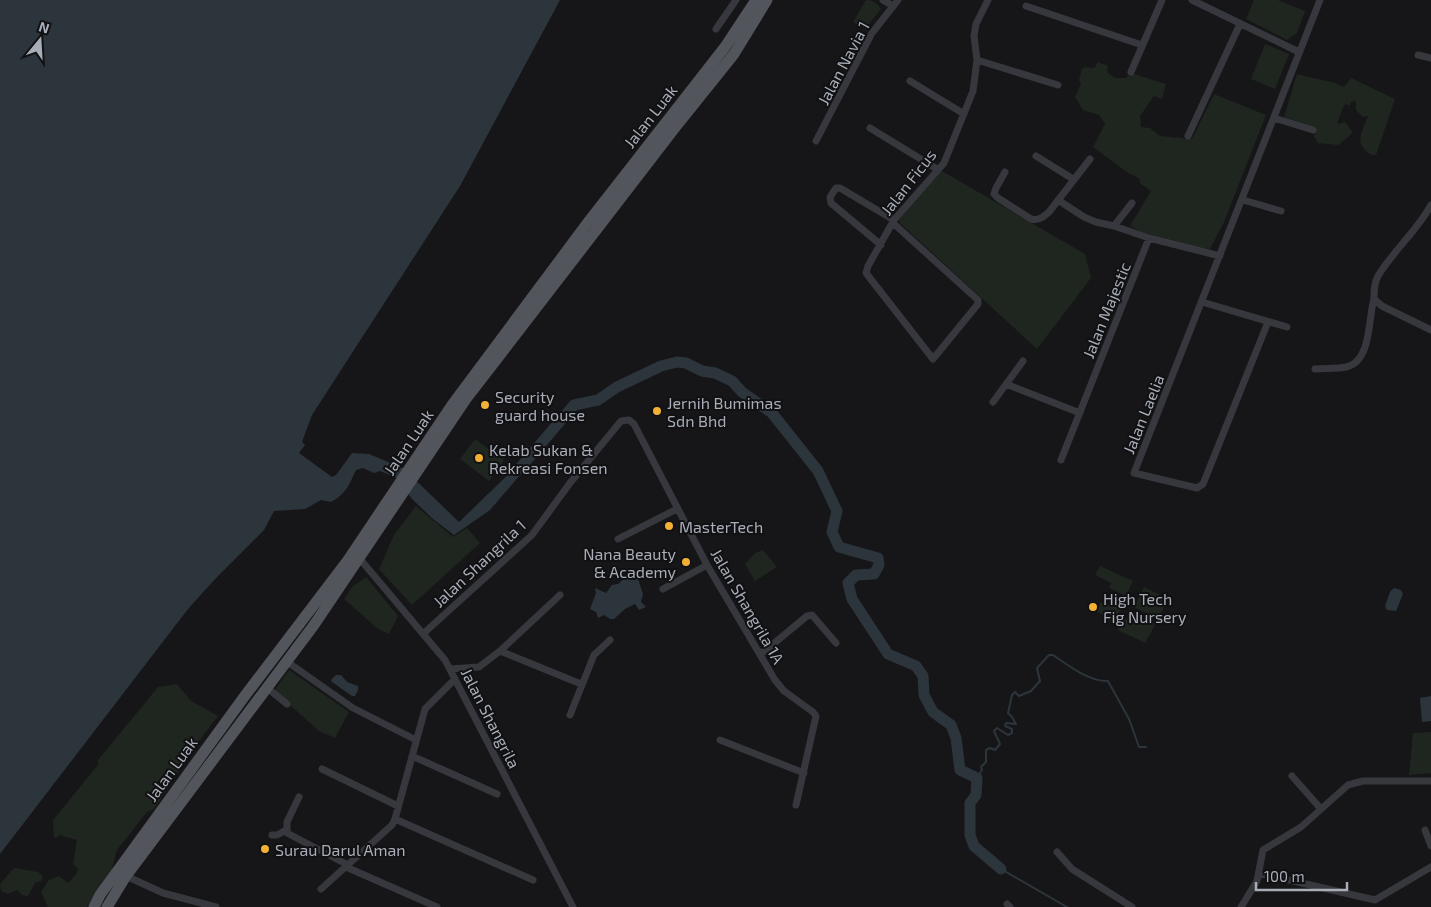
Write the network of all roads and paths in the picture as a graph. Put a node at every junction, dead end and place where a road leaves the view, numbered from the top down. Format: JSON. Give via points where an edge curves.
{"nodes":[{"id":1,"x":736,"y":0,"type":"edge"},
{"id":2,"x":756,"y":0,"type":"edge"},
{"id":3,"x":767,"y":0,"type":"edge"},
{"id":4,"x":883,"y":0,"type":"edge"},
{"id":5,"x":988,"y":0,"type":"edge"},
{"id":6,"x":1162,"y":0,"type":"edge"},
{"id":7,"x":1192,"y":0,"type":"edge"},
{"id":8,"x":1320,"y":0,"type":"edge"},
{"id":9,"x":895,"y":3,"type":"edge"},
{"id":10,"x":1026,"y":6,"type":"dead end"},
{"id":11,"x":1240,"y":24,"type":"junction"},
{"id":12,"x":716,"y":29,"type":"dead end"},
{"id":13,"x":1142,"y":45,"type":"junction"},
{"id":14,"x":1299,"y":52,"type":"junction"},
{"id":15,"x":1418,"y":56,"type":"dead end"},
{"id":16,"x":1431,"y":58,"type":"edge"},
{"id":17,"x":976,"y":60,"type":"junction"},
{"id":18,"x":1131,"y":72,"type":"dead end"},
{"id":19,"x":910,"y":81,"type":"dead end"},
{"id":20,"x":1058,"y":85,"type":"dead end"},
{"id":21,"x":707,"y":90,"type":"junction"},
{"id":22,"x":672,"y":114,"type":"junction"},
{"id":23,"x":964,"y":114,"type":"junction"},
{"id":24,"x":1274,"y":118,"type":"junction"},
{"id":25,"x":870,"y":128,"type":"dead end"},
{"id":26,"x":674,"y":129,"type":"junction"},
{"id":27,"x":1313,"y":130,"type":"dead end"},
{"id":28,"x":1188,"y":136,"type":"dead end"},
{"id":29,"x":816,"y":141,"type":"dead end"},
{"id":30,"x":640,"y":155,"type":"junction"},
{"id":31,"x":1036,"y":156,"type":"dead end"},
{"id":32,"x":1090,"y":159,"type":"dead end"},
{"id":33,"x":938,"y":169,"type":"junction"},
{"id":34,"x":1006,"y":172,"type":"dead end"},
{"id":35,"x":1073,"y":179,"type":"junction"},
{"id":36,"x":1058,"y":200,"type":"junction"},
{"id":37,"x":1242,"y":200,"type":"junction"},
{"id":38,"x":1132,"y":203,"type":"dead end"},
{"id":39,"x":1431,"y":204,"type":"edge"},
{"id":40,"x":1281,"y":211,"type":"dead end"},
{"id":41,"x":894,"y":221,"type":"junction"},
{"id":42,"x":1114,"y":226,"type":"junction"},
{"id":43,"x":1149,"y":238,"type":"junction"},
{"id":44,"x":881,"y":245,"type":"junction"},
{"id":45,"x":1220,"y":256,"type":"junction"},
{"id":46,"x":1374,"y":299,"type":"junction"},
{"id":47,"x":1202,"y":302,"type":"junction"},
{"id":48,"x":1268,"y":322,"type":"junction"},
{"id":49,"x":1287,"y":327,"type":"dead end"},
{"id":50,"x":1431,"y":330,"type":"edge"},
{"id":51,"x":1023,"y":360,"type":"dead end"},
{"id":52,"x":1315,"y":368,"type":"dead end"},
{"id":53,"x":1006,"y":384,"type":"junction"},
{"id":54,"x":993,"y":402,"type":"dead end"},
{"id":55,"x":1080,"y":413,"type":"junction"},
{"id":56,"x":626,"y":420,"type":"joint"},
{"id":57,"x":1061,"y":460,"type":"dead end"},
{"id":58,"x":419,"y":461,"type":"junction"},
{"id":59,"x":396,"y":496,"type":"junction"},
{"id":60,"x":677,"y":508,"type":"junction"},
{"id":61,"x":618,"y":539,"type":"dead end"},
{"id":62,"x":360,"y":559,"type":"junction"},
{"id":63,"x":707,"y":565,"type":"junction"},
{"id":64,"x":663,"y":589,"type":"dead end"},
{"id":65,"x":560,"y":595,"type":"dead end"},
{"id":66,"x":424,"y":634,"type":"junction"},
{"id":67,"x":610,"y":640,"type":"dead end"},
{"id":68,"x":836,"y":643,"type":"dead end"},
{"id":69,"x":500,"y":651,"type":"junction"},
{"id":70,"x":761,"y":654,"type":"junction"},
{"id":71,"x":286,"y":661,"type":"junction"},
{"id":72,"x":450,"y":669,"type":"junction"},
{"id":73,"x":454,"y":678,"type":"junction"},
{"id":74,"x":581,"y":684,"type":"junction"},
{"id":75,"x":266,"y":687,"type":"junction"},
{"id":76,"x":287,"y":704,"type":"dead end"},
{"id":77,"x":570,"y":714,"type":"dead end"},
{"id":78,"x":416,"y":740,"type":"junction"},
{"id":79,"x":720,"y":740,"type":"dead end"},
{"id":80,"x":412,"y":756,"type":"junction"},
{"id":81,"x":322,"y":769,"type":"dead end"},
{"id":82,"x":804,"y":773,"type":"junction"},
{"id":83,"x":1292,"y":776,"type":"dead end"},
{"id":84,"x":1431,"y":781,"type":"edge"},
{"id":85,"x":497,"y":794,"type":"dead end"},
{"id":86,"x":299,"y":797,"type":"dead end"},
{"id":87,"x":796,"y":805,"type":"dead end"},
{"id":88,"x":398,"y":806,"type":"junction"},
{"id":89,"x":1321,"y":808,"type":"junction"},
{"id":90,"x":395,"y":819,"type":"junction"},
{"id":91,"x":286,"y":830,"type":"junction"},
{"id":92,"x":1425,"y":830,"type":"dead end"},
{"id":93,"x":272,"y":835,"type":"dead end"},
{"id":94,"x":1431,"y":846,"type":"edge"},
{"id":95,"x":1056,"y":852,"type":"dead end"},
{"id":96,"x":347,"y":866,"type":"junction"},
{"id":97,"x":1431,"y":867,"type":"edge"},
{"id":98,"x":1259,"y":873,"type":"junction"},
{"id":99,"x":126,"y":876,"type":"junction"},
{"id":100,"x":533,"y":880,"type":"dead end"},
{"id":101,"x":321,"y":888,"type":"dead end"},
{"id":102,"x":1377,"y":904,"type":"edge"},
{"id":103,"x":94,"y":907,"type":"edge"},
{"id":104,"x":107,"y":907,"type":"edge"},
{"id":105,"x":216,"y":907,"type":"edge"},
{"id":106,"x":437,"y":907,"type":"edge"},
{"id":107,"x":572,"y":907,"type":"edge"},
{"id":108,"x":1132,"y":907,"type":"edge"},
{"id":109,"x":1242,"y":907,"type":"edge"}],
"edges":[{"from":1,"to":12,"type":"street"},
{"from":2,"to":22,"type":"main road","name":"Jalan Luak","via":[[725,47]]},
{"from":3,"to":21,"type":"main road","name":"Jalan Luak"},
{"from":4,"to":9,"type":"street"},
{"from":5,"to":17,"type":"street","name":"Jalan Ficus","via":[[976,24]]},
{"from":6,"to":13,"type":"street"},
{"from":7,"to":11,"type":"street"},
{"from":8,"to":14,"type":"street","name":"Jalan Laelia"},
{"from":9,"to":29,"type":"street","name":"Jalan Navia 1","via":[[872,33]]},
{"from":10,"to":13,"type":"street"},
{"from":11,"to":14,"type":"street"},
{"from":11,"to":28,"type":"street"},
{"from":13,"to":18,"type":"street"},
{"from":14,"to":24,"type":"street","name":"Jalan Laelia"},
{"from":15,"to":16,"type":"street"},
{"from":17,"to":20,"type":"street"},
{"from":17,"to":23,"type":"street","name":"Jalan Ficus","via":[[972,91]]},
{"from":19,"to":23,"type":"street"},
{"from":21,"to":22,"type":"main road","via":[[682,115]]},
{"from":21,"to":26,"type":"main road","name":"Jalan Luak"},
{"from":22,"to":30,"type":"main road","name":"Jalan Luak"},
{"from":23,"to":33,"type":"street","name":"Jalan Ficus","via":[[944,163]]},
{"from":24,"to":27,"type":"street"},
{"from":24,"to":37,"type":"street","name":"Jalan Laelia"},
{"from":25,"to":33,"type":"street"},
{"from":26,"to":30,"type":"main road","via":[[667,127]]},
{"from":26,"to":58,"type":"main road","name":"Jalan Luak"},
{"from":30,"to":58,"type":"main road","name":"Jalan Luak","via":[[458,398]]},
{"from":31,"to":35,"type":"street"},
{"from":32,"to":35,"type":"street"},
{"from":33,"to":41,"type":"street","name":"Jalan Ficus"},
{"from":34,"to":36,"type":"street","via":[[994,194],[1031,219],[1041,219]]},
{"from":35,"to":36,"type":"street"},
{"from":36,"to":42,"type":"street","via":[[1084,217]]},
{"from":37,"to":40,"type":"street"},
{"from":37,"to":45,"type":"street","name":"Jalan Laelia"},
{"from":38,"to":42,"type":"street"},
{"from":39,"to":46,"type":"street","via":[[1377,277]]},
{"from":41,"to":44,"type":"street","name":"Jalan Ficus"},
{"from":41,"to":44,"type":"street","via":[[840,188],[836,188],[830,197],[831,203]]},
{"from":41,"to":44,"type":"street","name":"Jalan Ficus","via":[[978,300],[933,359],[866,273]]},
{"from":42,"to":43,"type":"street"},
{"from":43,"to":45,"type":"street"},
{"from":43,"to":55,"type":"street","name":"Jalan Majestic"},
{"from":45,"to":47,"type":"street","name":"Jalan Laelia"},
{"from":46,"to":50,"type":"street"},
{"from":46,"to":52,"type":"street","via":[[1369,339],[1354,364]]},
{"from":47,"to":48,"type":"street"},
{"from":47,"to":48,"type":"street","name":"Jalan Laelia","via":[[1134,473],[1197,488],[1203,484]]},
{"from":48,"to":49,"type":"street"},
{"from":51,"to":53,"type":"street"},
{"from":53,"to":54,"type":"street"},
{"from":53,"to":55,"type":"street"},
{"from":55,"to":57,"type":"street","name":"Jalan Majestic"},
{"from":56,"to":60,"type":"street","name":"Jalan Shangrila 1A","via":[[634,424]]},
{"from":56,"to":66,"type":"street","name":"Jalan Shangrila 1","via":[[621,421],[570,483],[532,535]]},
{"from":58,"to":59,"type":"main road","name":"Jalan Luak"},
{"from":59,"to":62,"type":"main road","name":"Jalan Luak"},
{"from":59,"to":103,"type":"main road","name":"Jalan Luak","via":[[153,821]]},
{"from":60,"to":61,"type":"street"},
{"from":60,"to":63,"type":"street","name":"Jalan Shangrila 1A"},
{"from":62,"to":66,"type":"street","name":"Jalan Shangrila"},
{"from":62,"to":71,"type":"main road","name":"Jalan Luak"},
{"from":63,"to":64,"type":"street"},
{"from":63,"to":70,"type":"street","name":"Jalan Shangrila 1A"},
{"from":65,"to":69,"type":"street"},
{"from":66,"to":72,"type":"street","name":"Jalan Shangrila"},
{"from":67,"to":74,"type":"street","via":[[594,655]]},
{"from":68,"to":70,"type":"street","via":[[812,615]]},
{"from":69,"to":72,"type":"street","via":[[479,667]]},
{"from":69,"to":74,"type":"street"},
{"from":70,"to":82,"type":"street","name":"Jalan Shangrila 1A","via":[[784,691],[816,716]]},
{"from":71,"to":75,"type":"main road","name":"Jalan Luak"},
{"from":71,"to":78,"type":"street","via":[[353,708]]},
{"from":72,"to":73,"type":"street","name":"Jalan Shangrila"},
{"from":73,"to":78,"type":"street","via":[[424,709]]},
{"from":73,"to":107,"type":"street","name":"Jalan Shangrila"},
{"from":74,"to":77,"type":"street"},
{"from":75,"to":76,"type":"street"},
{"from":75,"to":99,"type":"main road","name":"Jalan Luak"},
{"from":78,"to":80,"type":"street"},
{"from":79,"to":82,"type":"street"},
{"from":80,"to":85,"type":"street"},
{"from":80,"to":88,"type":"street"},
{"from":81,"to":88,"type":"street"},
{"from":82,"to":87,"type":"street","name":"Jalan Shangrila 1A"},
{"from":83,"to":89,"type":"street"},
{"from":84,"to":89,"type":"street","via":[[1363,781],[1348,785]]},
{"from":86,"to":91,"type":"street"},
{"from":88,"to":90,"type":"street"},
{"from":89,"to":98,"type":"street","via":[[1301,827],[1263,850]]},
{"from":90,"to":96,"type":"street"},
{"from":90,"to":100,"type":"street"},
{"from":91,"to":93,"type":"street"},
{"from":91,"to":96,"type":"street","via":[[290,836]]},
{"from":92,"to":94,"type":"street"},
{"from":95,"to":108,"type":"street","via":[[1072,868]]},
{"from":96,"to":101,"type":"street"},
{"from":96,"to":106,"type":"street"},
{"from":97,"to":102,"type":"street"},
{"from":98,"to":102,"type":"street"},
{"from":98,"to":109,"type":"street"},
{"from":99,"to":104,"type":"main road","name":"Jalan Luak"},
{"from":99,"to":105,"type":"street","via":[[163,893]]}]}
